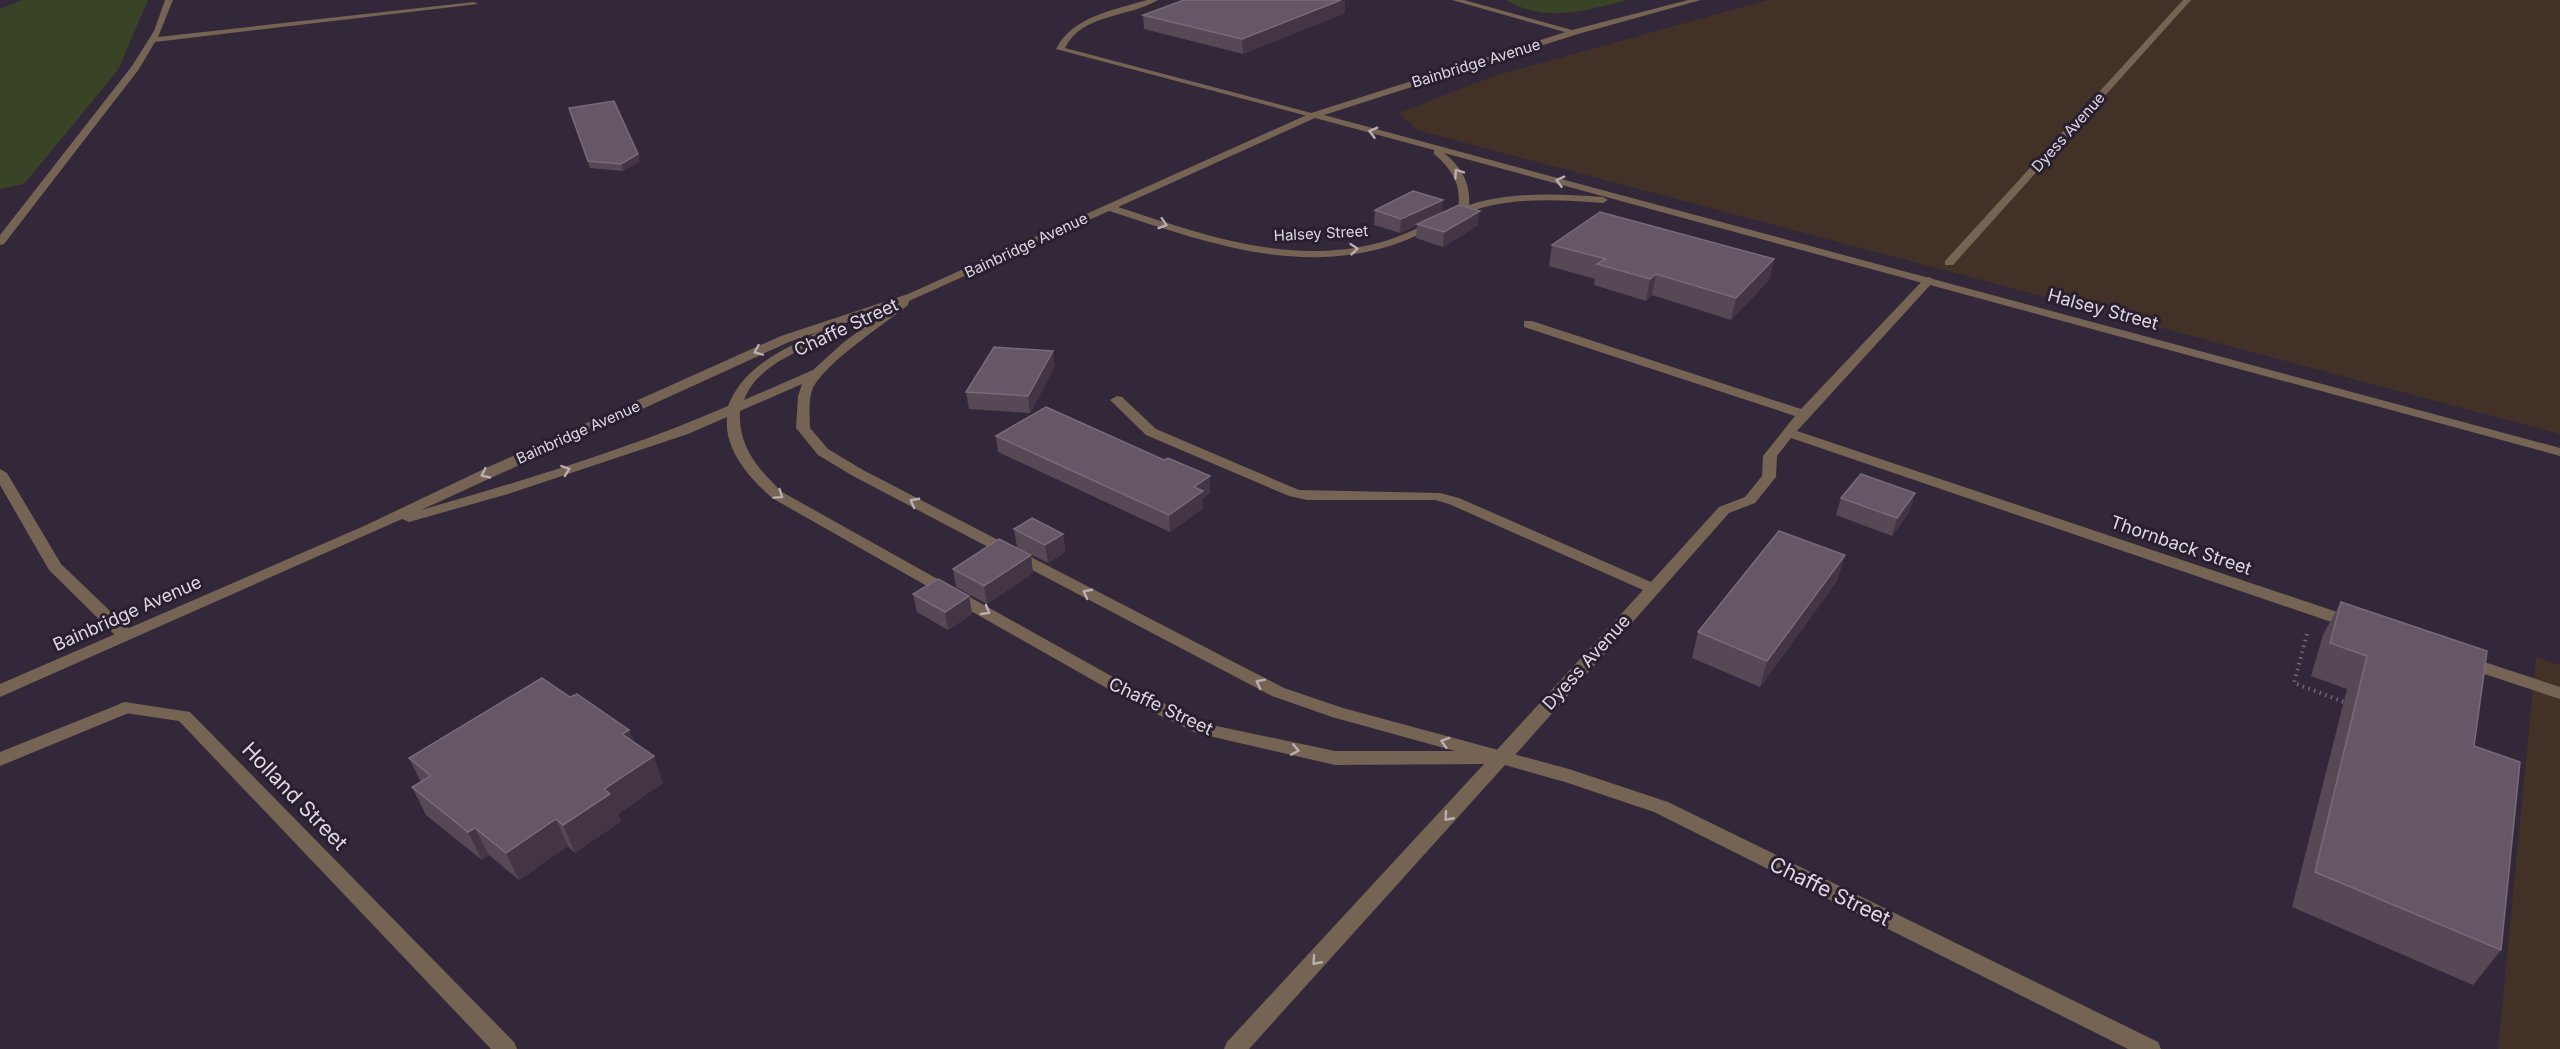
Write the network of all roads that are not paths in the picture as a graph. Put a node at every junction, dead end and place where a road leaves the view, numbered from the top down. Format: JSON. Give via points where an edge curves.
{"nodes":[{"id":1,"x":169,"y":0,"type":"edge"},
{"id":2,"x":1154,"y":0,"type":"edge"},
{"id":3,"x":1456,"y":0,"type":"edge"},
{"id":4,"x":1697,"y":0,"type":"edge"},
{"id":5,"x":2187,"y":0,"type":"edge"},
{"id":6,"x":474,"y":4,"type":"dead end"},
{"id":7,"x":1575,"y":32,"type":"junction"},
{"id":8,"x":152,"y":40,"type":"junction"},
{"id":9,"x":1314,"y":115,"type":"junction"},
{"id":10,"x":1430,"y":147,"type":"junction"},
{"id":11,"x":1636,"y":204,"type":"junction"},
{"id":12,"x":1107,"y":207,"type":"junction"},
{"id":13,"x":1463,"y":211,"type":"junction"},
{"id":14,"x":0,"y":242,"type":"edge"},
{"id":15,"x":1949,"y":263,"type":"dead end"},
{"id":16,"x":1929,"y":280,"type":"junction"},
{"id":17,"x":912,"y":296,"type":"junction"},
{"id":18,"x":1528,"y":324,"type":"dead end"},
{"id":19,"x":818,"y":372,"type":"junction"},
{"id":20,"x":1117,"y":400,"type":"dead end"},
{"id":21,"x":735,"y":408,"type":"junction"},
{"id":22,"x":1803,"y":414,"type":"junction"},
{"id":23,"x":1789,"y":433,"type":"junction"},
{"id":24,"x":2560,"y":452,"type":"edge"},
{"id":25,"x":0,"y":473,"type":"edge"},
{"id":26,"x":369,"y":529,"type":"junction"},
{"id":27,"x":1652,"y":588,"type":"junction"},
{"id":28,"x":2370,"y":629,"type":"edge"},
{"id":29,"x":125,"y":635,"type":"junction"},
{"id":30,"x":2448,"y":656,"type":"edge"},
{"id":31,"x":0,"y":691,"type":"edge"},
{"id":32,"x":2560,"y":693,"type":"edge"},
{"id":33,"x":1501,"y":758,"type":"junction"},
{"id":34,"x":0,"y":759,"type":"edge"},
{"id":35,"x":507,"y":1049,"type":"edge"},
{"id":36,"x":1235,"y":1049,"type":"edge"},
{"id":37,"x":2150,"y":1049,"type":"edge"}],
"edges":[{"from":1,"to":8,"type":"street"},
{"from":2,"to":9,"type":"street","name":"Halsey Street","via":[[1079,26],[1060,49]]},
{"from":3,"to":7,"type":"street"},
{"from":4,"to":7,"type":"street","name":"Bainbridge Avenue"},
{"from":5,"to":15,"type":"street","name":"Dyess Avenue"},
{"from":6,"to":8,"type":"street"},
{"from":7,"to":9,"type":"street","name":"Bainbridge Avenue"},
{"from":8,"to":14,"type":"street","via":[[136,67]]},
{"from":10,"to":9,"type":"street","name":"Halsey Street","one_way":true},
{"from":9,"to":12,"type":"street","name":"Bainbridge Avenue"},
{"from":11,"to":10,"type":"street","name":"Halsey Street","one_way":true},
{"from":13,"to":10,"type":"street","name":"Halsey Street","one_way":true,"via":[[1465,183],[1450,161]]},
{"from":11,"to":13,"type":"street","name":"Halsey Street","via":[[1569,198],[1516,200]]},
{"from":11,"to":16,"type":"street","name":"Halsey Street"},
{"from":12,"to":13,"type":"street","name":"Halsey Street","one_way":true,"via":[[1266,253],[1373,248],[1414,237]]},
{"from":12,"to":17,"type":"street","name":"Bainbridge Avenue"},
{"from":16,"to":22,"type":"street","name":"Dyess Avenue"},
{"from":16,"to":24,"type":"street","name":"Halsey Street"},
{"from":17,"to":19,"type":"street","name":"Chaffe Street"},
{"from":17,"to":21,"type":"street","name":"Chaffe Street","via":[[782,356],[753,375],[736,399]]},
{"from":17,"to":26,"type":"street","name":"Bainbridge Avenue","one_way":true,"via":[[785,339]]},
{"from":18,"to":22,"type":"street"},
{"from":19,"to":21,"type":"street","name":"Bainbridge Avenue"},
{"from":33,"to":19,"type":"street","name":"Chaffe Street","one_way":true,"via":[[1338,713],[1278,692],[858,473],[823,452],[803,428],[805,389]]},
{"from":20,"to":27,"type":"street","via":[[1151,432],[1294,493],[1435,496],[1454,501]]},
{"from":26,"to":21,"type":"street","name":"Bainbridge Avenue","one_way":true,"via":[[503,491],[683,431]]},
{"from":21,"to":33,"type":"street","name":"Chaffe Street","one_way":true,"via":[[733,423],[739,453],[754,475],[777,495],[1132,695],[1202,729],[1335,758]]},
{"from":22,"to":23,"type":"street","name":"Dyess Avenue"},
{"from":23,"to":27,"type":"street","name":"Dyess Avenue","via":[[1770,456],[1769,477],[1750,500],[1724,510]]},
{"from":23,"to":28,"type":"street","name":"Thornback Street"},
{"from":25,"to":29,"type":"street","via":[[55,567]]},
{"from":26,"to":29,"type":"street","name":"Bainbridge Avenue"},
{"from":27,"to":33,"type":"street","name":"Dyess Avenue"},
{"from":29,"to":31,"type":"street","name":"Bainbridge Avenue"},
{"from":30,"to":32,"type":"street"},
{"from":33,"to":36,"type":"street","name":"Dyess Avenue","one_way":true},
{"from":33,"to":37,"type":"street","name":"Chaffe Street","via":[[1661,807]]},
{"from":34,"to":35,"type":"street","name":"Holland Street","via":[[125,708],[184,716]]}]}
